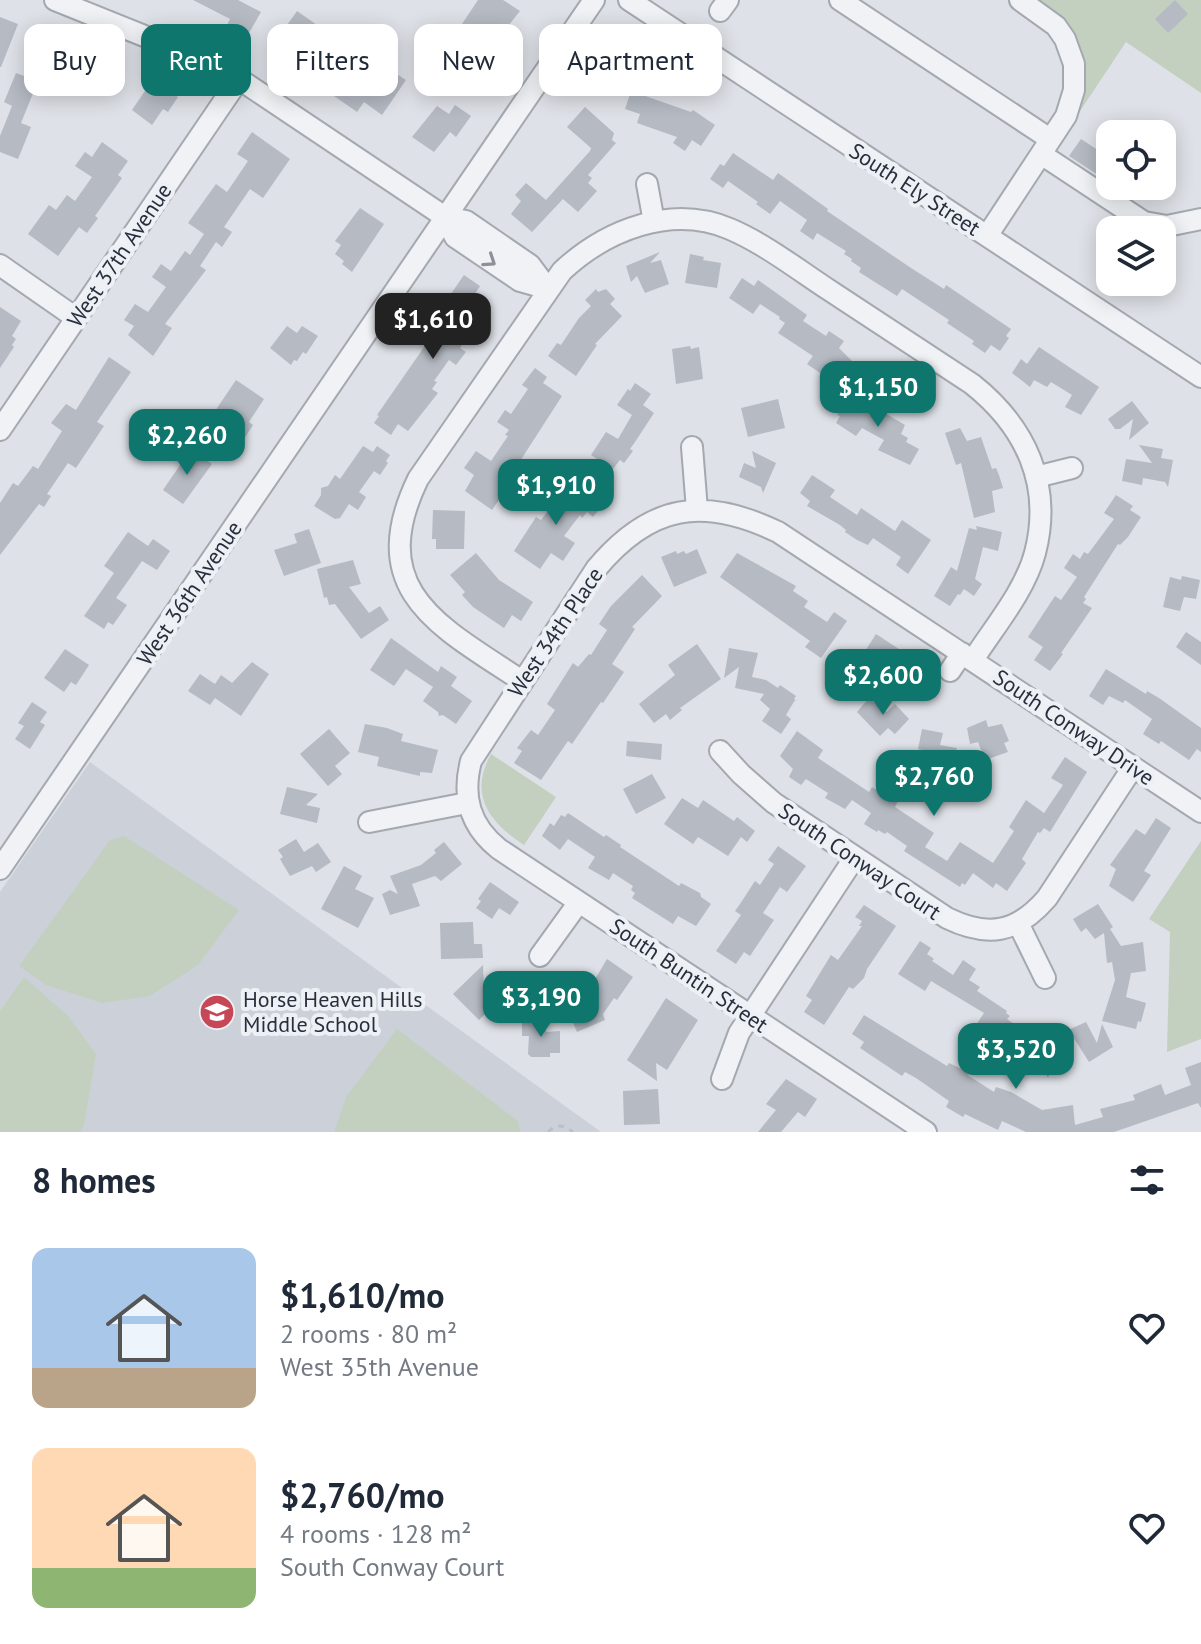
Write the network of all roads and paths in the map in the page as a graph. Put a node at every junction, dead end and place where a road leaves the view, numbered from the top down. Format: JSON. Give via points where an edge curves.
{"nodes":[{"id":1,"x":55,"y":0,"type":"edge"},
{"id":2,"x":594,"y":0,"type":"edge"},
{"id":3,"x":629,"y":0,"type":"edge"},
{"id":4,"x":840,"y":0,"type":"edge"},
{"id":5,"x":1020,"y":0,"type":"edge"},
{"id":6,"x":141,"y":35,"type":"edge"},
{"id":7,"x":251,"y":87,"type":"edge"},
{"id":8,"x":227,"y":96,"type":"edge"},
{"id":9,"x":1045,"y":146,"type":"junction"},
{"id":10,"x":647,"y":184,"type":"dead end"},
{"id":11,"x":445,"y":217,"type":"junction"},
{"id":12,"x":1201,"y":219,"type":"edge"},
{"id":13,"x":654,"y":222,"type":"junction"},
{"id":14,"x":987,"y":236,"type":"junction"},
{"id":15,"x":0,"y":265,"type":"edge"},
{"id":16,"x":548,"y":289,"type":"junction"},
{"id":17,"x":76,"y":318,"type":"junction"},
{"id":18,"x":1201,"y":377,"type":"edge"},
{"id":19,"x":0,"y":430,"type":"edge"},
{"id":20,"x":692,"y":447,"type":"dead end"},
{"id":21,"x":1072,"y":468,"type":"dead end"},
{"id":22,"x":1036,"y":477,"type":"junction"},
{"id":23,"x":697,"y":510,"type":"junction"},
{"id":24,"x":968,"y":657,"type":"junction"},
{"id":25,"x":950,"y":671,"type":"dead end"},
{"id":26,"x":522,"y":681,"type":"junction"},
{"id":27,"x":720,"y":751,"type":"dead end"},
{"id":28,"x":1133,"y":767,"type":"junction"},
{"id":29,"x":467,"y":803,"type":"junction"},
{"id":30,"x":1201,"y":812,"type":"edge"},
{"id":31,"x":369,"y":822,"type":"dead end"},
{"id":32,"x":855,"y":857,"type":"junction"},
{"id":33,"x":0,"y":869,"type":"edge"},
{"id":34,"x":579,"y":902,"type":"junction"},
{"id":35,"x":1018,"y":923,"type":"junction"},
{"id":36,"x":540,"y":956,"type":"dead end"},
{"id":37,"x":1045,"y":978,"type":"dead end"},
{"id":38,"x":750,"y":1015,"type":"junction"},
{"id":39,"x":722,"y":1079,"type":"dead end"},
{"id":40,"x":548,"y":1132,"type":"edge"},
{"id":41,"x":573,"y":1132,"type":"edge"},
{"id":42,"x":926,"y":1132,"type":"edge"}],
"edges":[{"from":1,"to":6,"type":"street"},
{"from":2,"to":11,"type":"street","name":"West 36th Avenue"},
{"from":3,"to":14,"type":"street","name":"South Ely Street"},
{"from":4,"to":9,"type":"street"},
{"from":5,"to":9,"type":"street","via":[[1056,26],[1074,64],[1072,101]]},
{"from":7,"to":11,"type":"street"},
{"from":8,"to":17,"type":"street","name":"West 37th Avenue"},
{"from":9,"to":12,"type":"street","via":[[1144,222],[1167,226]]},
{"from":9,"to":14,"type":"street"},
{"from":10,"to":13,"type":"street"},
{"from":11,"to":16,"type":"street","via":[[455,237],[520,281]]},
{"from":11,"to":33,"type":"street","name":"West 36th Avenue"},
{"from":13,"to":16,"type":"street","via":[[606,237],[584,251]]},
{"from":13,"to":22,"type":"street","via":[[696,220],[745,235],[914,357],[972,384],[1016,429]]},
{"from":14,"to":18,"type":"street","name":"South Ely Street"},
{"from":15,"to":17,"type":"street"},
{"from":16,"to":26,"type":"street","via":[[418,479],[406,503],[399,542],[405,579],[432,618]]},
{"from":17,"to":19,"type":"street","name":"West 37th Avenue"},
{"from":20,"to":23,"type":"street"},
{"from":21,"to":22,"type":"street"},
{"from":22,"to":24,"type":"street","via":[[1040,518],[1035,554],[1014,597]]},
{"from":23,"to":24,"type":"street","name":"South Conway Drive","via":[[739,515],[778,532]]},
{"from":23,"to":26,"type":"street","name":"West 34th Place","via":[[640,526],[611,551]]},
{"from":24,"to":25,"type":"street"},
{"from":24,"to":28,"type":"street","name":"South Conway Drive"},
{"from":26,"to":29,"type":"street","name":"West 34th Place","via":[[471,761]]},
{"from":27,"to":32,"type":"street","name":"South Conway Court","via":[[774,803]]},
{"from":28,"to":30,"type":"street","name":"South Conway Drive"},
{"from":28,"to":35,"type":"street","via":[[1047,898]]},
{"from":29,"to":31,"type":"street"},
{"from":29,"to":34,"type":"street","name":"South Buntin Street","via":[[486,839]]},
{"from":32,"to":35,"type":"street","name":"South Conway Court","via":[[963,926],[985,931]]},
{"from":32,"to":38,"type":"street"},
{"from":34,"to":36,"type":"street"},
{"from":34,"to":38,"type":"street","name":"South Buntin Street"},
{"from":35,"to":37,"type":"street"},
{"from":38,"to":39,"type":"street"},
{"from":38,"to":42,"type":"street","name":"South Buntin Street"},
{"from":40,"to":41,"type":"path","via":[[561,1125]]}]}
